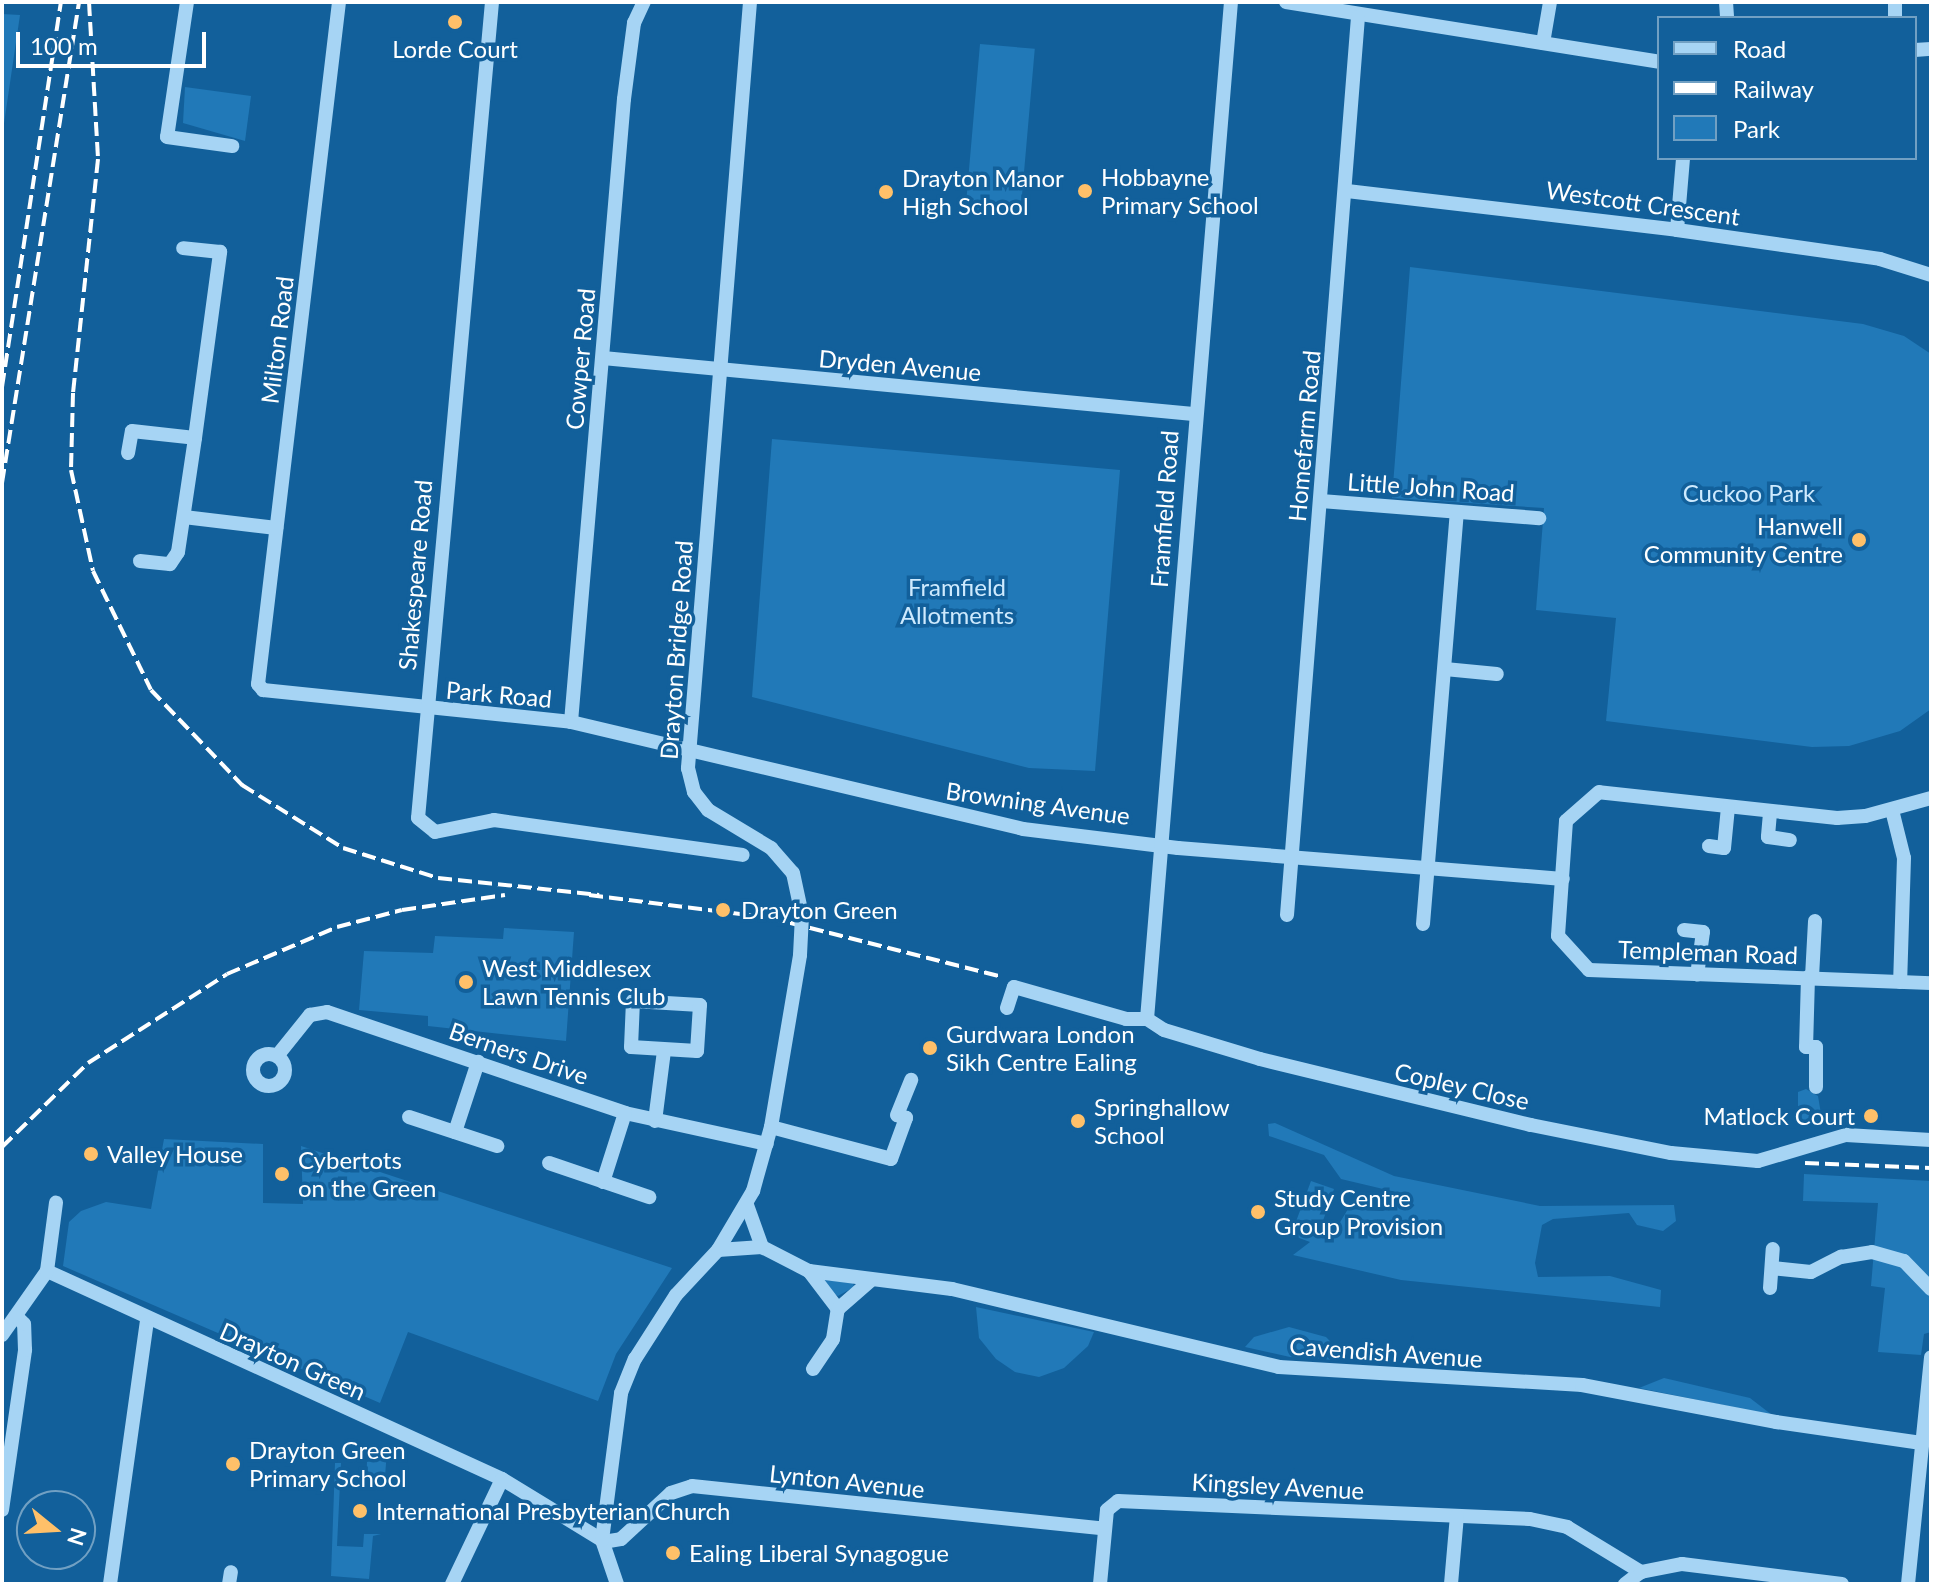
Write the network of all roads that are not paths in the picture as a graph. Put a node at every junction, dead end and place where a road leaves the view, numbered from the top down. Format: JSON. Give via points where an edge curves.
{"nodes":[{"id":1,"x":187,"y":2,"type":"edge"},
{"id":2,"x":339,"y":2,"type":"edge"},
{"id":3,"x":492,"y":2,"type":"edge"},
{"id":4,"x":644,"y":2,"type":"edge"},
{"id":5,"x":750,"y":2,"type":"edge"},
{"id":6,"x":1231,"y":2,"type":"edge"},
{"id":7,"x":1286,"y":2,"type":"edge"},
{"id":8,"x":1550,"y":2,"type":"edge"},
{"id":9,"x":1358,"y":17,"type":"junction"},
{"id":10,"x":1543,"y":43,"type":"junction"},
{"id":11,"x":1657,"y":62,"type":"edge"},
{"id":12,"x":232,"y":146,"type":"dead end"},
{"id":13,"x":1683,"y":160,"type":"edge"},
{"id":14,"x":1347,"y":191,"type":"junction"},
{"id":15,"x":1677,"y":230,"type":"junction"},
{"id":16,"x":183,"y":248,"type":"dead end"},
{"id":17,"x":1931,"y":275,"type":"edge"},
{"id":18,"x":603,"y":358,"type":"junction"},
{"id":19,"x":720,"y":371,"type":"junction"},
{"id":20,"x":1193,"y":414,"type":"junction"},
{"id":21,"x":195,"y":438,"type":"junction"},
{"id":22,"x":128,"y":453,"type":"dead end"},
{"id":23,"x":1321,"y":501,"type":"junction"},
{"id":24,"x":1457,"y":512,"type":"junction"},
{"id":25,"x":184,"y":517,"type":"junction"},
{"id":26,"x":1539,"y":518,"type":"dead end"},
{"id":27,"x":276,"y":528,"type":"junction"},
{"id":28,"x":140,"y":561,"type":"dead end"},
{"id":29,"x":1445,"y":669,"type":"junction"},
{"id":30,"x":1497,"y":674,"type":"dead end"},
{"id":31,"x":258,"y":684,"type":"joint"},
{"id":32,"x":425,"y":710,"type":"junction"},
{"id":33,"x":571,"y":722,"type":"junction"},
{"id":34,"x":688,"y":750,"type":"junction"},
{"id":35,"x":1931,"y":798,"type":"edge"},
{"id":36,"x":1728,"y":807,"type":"junction"},
{"id":37,"x":1892,"y":810,"type":"junction"},
{"id":38,"x":1770,"y":813,"type":"junction"},
{"id":39,"x":1790,"y":840,"type":"dead end"},
{"id":40,"x":1162,"y":843,"type":"junction"},
{"id":41,"x":1709,"y":846,"type":"dead end"},
{"id":42,"x":743,"y":855,"type":"dead end"},
{"id":43,"x":1292,"y":857,"type":"junction"},
{"id":44,"x":1428,"y":868,"type":"junction"},
{"id":45,"x":1563,"y":879,"type":"junction"},
{"id":46,"x":1287,"y":915,"type":"dead end"},
{"id":47,"x":1815,"y":921,"type":"dead end"},
{"id":48,"x":1423,"y":924,"type":"dead end"},
{"id":49,"x":1684,"y":930,"type":"dead end"},
{"id":50,"x":1697,"y":975,"type":"junction"},
{"id":51,"x":1810,"y":977,"type":"junction"},
{"id":52,"x":1900,"y":982,"type":"junction"},
{"id":53,"x":1931,"y":983,"type":"edge"},
{"id":54,"x":1007,"y":1008,"type":"dead end"},
{"id":55,"x":1147,"y":1019,"type":"junction"},
{"id":56,"x":664,"y":1051,"type":"junction"},
{"id":57,"x":277,"y":1056,"type":"dead end"},
{"id":58,"x":478,"y":1062,"type":"junction"},
{"id":59,"x":911,"y":1080,"type":"dead end"},
{"id":60,"x":1816,"y":1087,"type":"dead end"},
{"id":61,"x":625,"y":1113,"type":"junction"},
{"id":62,"x":409,"y":1117,"type":"dead end"},
{"id":63,"x":655,"y":1121,"type":"junction"},
{"id":64,"x":771,"y":1127,"type":"junction"},
{"id":65,"x":455,"y":1132,"type":"junction"},
{"id":66,"x":1931,"y":1140,"type":"edge"},
{"id":67,"x":767,"y":1144,"type":"junction"},
{"id":68,"x":497,"y":1146,"type":"dead end"},
{"id":69,"x":549,"y":1163,"type":"dead end"},
{"id":70,"x":603,"y":1182,"type":"junction"},
{"id":71,"x":649,"y":1197,"type":"dead end"},
{"id":72,"x":56,"y":1203,"type":"dead end"},
{"id":73,"x":747,"y":1205,"type":"junction"},
{"id":74,"x":762,"y":1247,"type":"junction"},
{"id":75,"x":1773,"y":1249,"type":"dead end"},
{"id":76,"x":718,"y":1250,"type":"junction"},
{"id":77,"x":1772,"y":1268,"type":"junction"},
{"id":78,"x":47,"y":1271,"type":"junction"},
{"id":79,"x":809,"y":1271,"type":"junction"},
{"id":80,"x":870,"y":1281,"type":"junction"},
{"id":81,"x":1770,"y":1288,"type":"dead end"},
{"id":82,"x":1931,"y":1289,"type":"edge"},
{"id":83,"x":838,"y":1309,"type":"junction"},
{"id":84,"x":16,"y":1316,"type":"junction"},
{"id":85,"x":147,"y":1320,"type":"junction"},
{"id":86,"x":2,"y":1335,"type":"edge"},
{"id":87,"x":1931,"y":1357,"type":"edge"},
{"id":88,"x":813,"y":1369,"type":"dead end"},
{"id":89,"x":1921,"y":1443,"type":"junction"},
{"id":90,"x":502,"y":1479,"type":"junction"},
{"id":91,"x":2,"y":1510,"type":"edge"},
{"id":92,"x":1457,"y":1516,"type":"junction"},
{"id":93,"x":1105,"y":1529,"type":"junction"},
{"id":94,"x":603,"y":1541,"type":"junction"},
{"id":95,"x":1641,"y":1572,"type":"junction"},
{"id":96,"x":110,"y":1584,"type":"edge"},
{"id":97,"x":452,"y":1584,"type":"edge"},
{"id":98,"x":617,"y":1584,"type":"edge"},
{"id":99,"x":1100,"y":1584,"type":"edge"},
{"id":100,"x":1451,"y":1584,"type":"edge"},
{"id":101,"x":1625,"y":1584,"type":"edge"},
{"id":102,"x":1842,"y":1584,"type":"edge"},
{"id":103,"x":1908,"y":1584,"type":"edge"}],
"edges":[{"from":1,"to":12,"type":"street","via":[[167,137]]},
{"from":2,"to":27,"type":"street","name":"Milton Road"},
{"from":3,"to":32,"type":"street","name":"Shakespeare Road"},
{"from":4,"to":18,"type":"street","name":"Cowper Road","via":[[634,23],[624,99]]},
{"from":5,"to":19,"type":"street","name":"Drayton Bridge Road"},
{"from":6,"to":20,"type":"street","name":"Framfield Road"},
{"from":7,"to":9,"type":"street"},
{"from":8,"to":10,"type":"street"},
{"from":9,"to":10,"type":"street"},
{"from":9,"to":14,"type":"street","name":"Homefarm Road"},
{"from":10,"to":11,"type":"street"},
{"from":13,"to":15,"type":"street"},
{"from":14,"to":15,"type":"street","name":"Westcott Crescent"},
{"from":14,"to":23,"type":"street","name":"Homefarm Road"},
{"from":15,"to":17,"type":"street","name":"Westcott Crescent","via":[[1880,259]]},
{"from":16,"to":21,"type":"street","via":[[220,252]]},
{"from":18,"to":19,"type":"street","name":"Dryden Avenue"},
{"from":18,"to":33,"type":"street","name":"Cowper Road"},
{"from":19,"to":20,"type":"street","name":"Dryden Avenue"},
{"from":19,"to":34,"type":"street","name":"Drayton Bridge Road"},
{"from":20,"to":40,"type":"street","name":"Framfield Road"},
{"from":21,"to":22,"type":"street","via":[[132,431]]},
{"from":21,"to":25,"type":"street"},
{"from":23,"to":24,"type":"street","name":"Little John Road"},
{"from":23,"to":43,"type":"street","name":"Homefarm Road"},
{"from":24,"to":26,"type":"street","name":"Little John Road"},
{"from":24,"to":29,"type":"street"},
{"from":25,"to":27,"type":"street"},
{"from":25,"to":28,"type":"street","via":[[178,552],[170,564]]},
{"from":27,"to":31,"type":"street","name":"Milton Road"},
{"from":29,"to":30,"type":"street"},
{"from":29,"to":44,"type":"street"},
{"from":31,"to":32,"type":"street","name":"Park Road","via":[[271,692]]},
{"from":32,"to":33,"type":"street","name":"Park Road"},
{"from":32,"to":42,"type":"street","name":"Shakespeare Road","via":[[417,812],[430,830],[444,832],[494,820]]},
{"from":33,"to":34,"type":"street","name":"Park Road"},
{"from":34,"to":40,"type":"street","name":"Browning Avenue","via":[[971,820]]},
{"from":34,"to":64,"type":"street","name":"Drayton Bridge Road","bridge":true,"via":[[689,775],[700,802],[778,855],[799,888],[800,955]]},
{"from":35,"to":37,"type":"street"},
{"from":36,"to":38,"type":"street"},
{"from":36,"to":41,"type":"street","via":[[1724,848]]},
{"from":36,"to":45,"type":"street","via":[[1599,792],[1569,814]]},
{"from":37,"to":38,"type":"street","via":[[1837,818]]},
{"from":37,"to":52,"type":"street","via":[[1904,858]]},
{"from":38,"to":39,"type":"street","via":[[1768,837]]},
{"from":40,"to":43,"type":"street","name":"Browning Avenue"},
{"from":40,"to":55,"type":"street","name":"Framfield Road"},
{"from":43,"to":44,"type":"street","name":"Browning Avenue"},
{"from":43,"to":46,"type":"street"},
{"from":44,"to":45,"type":"street","name":"Browning Avenue"},
{"from":44,"to":48,"type":"street"},
{"from":45,"to":50,"type":"street","name":"Templeman Road","via":[[1558,936],[1581,967]]},
{"from":47,"to":51,"type":"street"},
{"from":49,"to":50,"type":"street","via":[[1703,932]]},
{"from":50,"to":51,"type":"street","name":"Templeman Road"},
{"from":51,"to":52,"type":"street","name":"Templeman Road"},
{"from":51,"to":60,"type":"street","via":[[1806,1047],[1816,1047]]},
{"from":52,"to":53,"type":"street","name":"Templeman Road"},
{"from":54,"to":55,"type":"street","name":"Copley Close","via":[[1014,987],[1126,1019]]},
{"from":55,"to":66,"type":"street","name":"Copley Close","via":[[1164,1030],[1260,1059],[1671,1153],[1758,1161],[1846,1135]]},
{"from":56,"to":56,"type":"street","via":[[631,1047],[633,1001],[700,1005],[697,1051]]},
{"from":56,"to":63,"type":"street"},
{"from":57,"to":58,"type":"street","name":"Berners Drive","via":[[319,1011]]},
{"from":58,"to":61,"type":"street","name":"Berners Drive"},
{"from":58,"to":65,"type":"street"},
{"from":59,"to":64,"type":"street","via":[[897,1115],[906,1118],[891,1159]]},
{"from":61,"to":63,"type":"street","name":"Berners Drive"},
{"from":61,"to":70,"type":"street"},
{"from":62,"to":65,"type":"street"},
{"from":63,"to":67,"type":"street","name":"Berners Drive"},
{"from":64,"to":67,"type":"street","name":"Drayton Bridge Road"},
{"from":65,"to":68,"type":"street"},
{"from":67,"to":73,"type":"street","name":"Drayton Bridge Road"},
{"from":69,"to":70,"type":"street"},
{"from":70,"to":71,"type":"street"},
{"from":72,"to":78,"type":"street"},
{"from":73,"to":74,"type":"street"},
{"from":73,"to":76,"type":"street","name":"Drayton Bridge Road"},
{"from":74,"to":76,"type":"street"},
{"from":74,"to":79,"type":"street","name":"Cavendish Avenue"},
{"from":75,"to":77,"type":"street"},
{"from":76,"to":94,"type":"street","name":"Drayton Bridge Road","via":[[676,1295],[635,1359],[621,1393]]},
{"from":77,"to":81,"type":"street"},
{"from":77,"to":82,"type":"street","via":[[1811,1272],[1841,1257],[1872,1252],[1904,1261]]},
{"from":78,"to":84,"type":"street"},
{"from":78,"to":85,"type":"street","name":"Drayton Green"},
{"from":79,"to":80,"type":"street","name":"Cavendish Avenue"},
{"from":79,"to":83,"type":"street"},
{"from":80,"to":83,"type":"street"},
{"from":80,"to":89,"type":"street","name":"Cavendish Avenue","via":[[952,1289],[1310,1373],[1582,1385]]},
{"from":83,"to":88,"type":"street","via":[[833,1339]]},
{"from":84,"to":86,"type":"street"},
{"from":84,"to":91,"type":"street","via":[[24,1324],[25,1350]]},
{"from":85,"to":90,"type":"street","name":"Drayton Green"},
{"from":85,"to":96,"type":"street"},
{"from":87,"to":89,"type":"street"},
{"from":89,"to":103,"type":"street"},
{"from":90,"to":94,"type":"street","name":"Drayton Green"},
{"from":90,"to":97,"type":"street"},
{"from":92,"to":93,"type":"street","name":"Kingsley Avenue","via":[[1118,1501],[1107,1510]]},
{"from":92,"to":95,"type":"street","name":"Kingsley Avenue","via":[[1530,1519],[1567,1527]]},
{"from":92,"to":100,"type":"street"},
{"from":93,"to":94,"type":"street","name":"Lynton Avenue","via":[[692,1486],[671,1493],[621,1539]]},
{"from":93,"to":99,"type":"street"},
{"from":94,"to":98,"type":"street"},
{"from":95,"to":101,"type":"street"},
{"from":95,"to":102,"type":"street","via":[[1682,1564]]}]}
